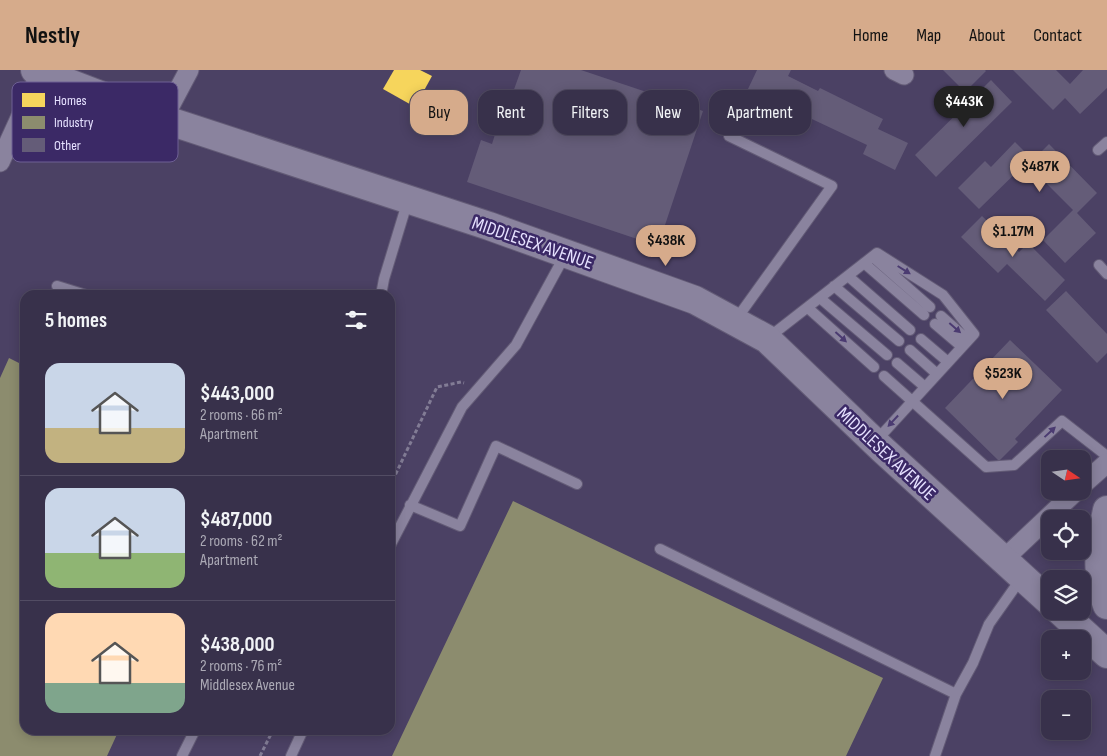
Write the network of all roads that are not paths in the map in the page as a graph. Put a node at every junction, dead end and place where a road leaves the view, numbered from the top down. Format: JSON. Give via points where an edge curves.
{"nodes":[{"id":1,"x":190,"y":70,"type":"edge"},
{"id":2,"x":39,"y":71,"type":"edge"},
{"id":3,"x":67,"y":82,"type":"edge"},
{"id":4,"x":178,"y":92,"type":"edge"},
{"id":5,"x":178,"y":124,"type":"edge"},
{"id":6,"x":12,"y":134,"type":"edge"},
{"id":7,"x":729,"y":136,"type":"dead end"},
{"id":8,"x":1107,"y":142,"type":"edge"},
{"id":9,"x":1098,"y":150,"type":"dead end"},
{"id":10,"x":0,"y":162,"type":"edge"},
{"id":11,"x":408,"y":200,"type":"junction"},
{"id":12,"x":566,"y":254,"type":"junction"},
{"id":13,"x":869,"y":260,"type":"junction"},
{"id":14,"x":1099,"y":265,"type":"dead end"},
{"id":15,"x":1107,"y":274,"type":"edge"},
{"id":16,"x":848,"y":276,"type":"junction"},
{"id":17,"x":58,"y":286,"type":"dead end"},
{"id":18,"x":834,"y":286,"type":"junction"},
{"id":19,"x":70,"y":290,"type":"edge"},
{"id":20,"x":382,"y":290,"type":"edge"},
{"id":21,"x":820,"y":298,"type":"junction"},
{"id":22,"x":808,"y":308,"type":"junction"},
{"id":23,"x":927,"y":311,"type":"dead end"},
{"id":24,"x":938,"y":320,"type":"dead end"},
{"id":25,"x":735,"y":322,"type":"junction"},
{"id":26,"x":910,"y":330,"type":"dead end"},
{"id":27,"x":767,"y":339,"type":"junction"},
{"id":28,"x":921,"y":339,"type":"dead end"},
{"id":29,"x":899,"y":341,"type":"dead end"},
{"id":30,"x":965,"y":344,"type":"junction"},
{"id":31,"x":910,"y":350,"type":"dead end"},
{"id":32,"x":887,"y":355,"type":"dead end"},
{"id":33,"x":948,"y":362,"type":"junction"},
{"id":34,"x":897,"y":364,"type":"dead end"},
{"id":35,"x":874,"y":367,"type":"dead end"},
{"id":36,"x":937,"y":374,"type":"junction"},
{"id":37,"x":884,"y":376,"type":"dead end"},
{"id":38,"x":925,"y":387,"type":"junction"},
{"id":39,"x":912,"y":401,"type":"junction"},
{"id":40,"x":874,"y":442,"type":"junction"},
{"id":41,"x":1107,"y":456,"type":"edge"},
{"id":42,"x":1107,"y":463,"type":"edge"},
{"id":43,"x":1091,"y":477,"type":"edge"},
{"id":44,"x":577,"y":484,"type":"dead end"},
{"id":45,"x":1069,"y":500,"type":"edge"},
{"id":46,"x":410,"y":506,"type":"junction"},
{"id":47,"x":1107,"y":510,"type":"edge"},
{"id":48,"x":395,"y":536,"type":"edge"},
{"id":49,"x":660,"y":549,"type":"dead end"},
{"id":50,"x":1013,"y":568,"type":"junction"},
{"id":51,"x":1041,"y":594,"type":"edge"},
{"id":52,"x":1107,"y":605,"type":"edge"},
{"id":53,"x":1070,"y":620,"type":"edge"},
{"id":54,"x":1107,"y":654,"type":"edge"},
{"id":55,"x":956,"y":694,"type":"junction"},
{"id":56,"x":192,"y":735,"type":"edge"},
{"id":57,"x":301,"y":735,"type":"edge"},
{"id":58,"x":182,"y":756,"type":"edge"},
{"id":59,"x":291,"y":756,"type":"edge"},
{"id":60,"x":935,"y":756,"type":"edge"}],
"edges":[{"from":1,"to":4,"type":"street"},
{"from":2,"to":3,"type":"main road","name":"MIDDLESEX AVENUE"},
{"from":5,"to":11,"type":"main road","name":"MIDDLESEX AVENUE"},
{"from":6,"to":10,"type":"street"},
{"from":7,"to":25,"type":"lane","via":[[832,186]]},
{"from":8,"to":9,"type":"lane"},
{"from":11,"to":12,"type":"main road","name":"MIDDLESEX AVENUE"},
{"from":11,"to":20,"type":"lane"},
{"from":12,"to":25,"type":"main road","name":"MIDDLESEX AVENUE","via":[[695,300]]},
{"from":12,"to":46,"type":"lane","via":[[516,345],[462,407]]},
{"from":13,"to":16,"type":"lane"},
{"from":13,"to":23,"type":"lane"},
{"from":13,"to":30,"type":"lane","one_way":true,"via":[[877,253],[943,294],[974,334]]},
{"from":14,"to":15,"type":"lane"},
{"from":16,"to":18,"type":"lane"},
{"from":16,"to":26,"type":"lane"},
{"from":17,"to":19,"type":"lane"},
{"from":18,"to":21,"type":"lane"},
{"from":18,"to":29,"type":"lane"},
{"from":21,"to":22,"type":"lane"},
{"from":21,"to":32,"type":"lane"},
{"from":22,"to":27,"type":"lane"},
{"from":22,"to":35,"type":"lane","one_way":true},
{"from":24,"to":30,"type":"lane","one_way":true},
{"from":25,"to":27,"type":"main road","name":"MIDDLESEX AVENUE"},
{"from":27,"to":40,"type":"main road","name":"MIDDLESEX AVENUE"},
{"from":28,"to":33,"type":"lane"},
{"from":30,"to":33,"type":"lane"},
{"from":31,"to":36,"type":"lane"},
{"from":33,"to":36,"type":"lane"},
{"from":34,"to":38,"type":"lane"},
{"from":36,"to":38,"type":"lane"},
{"from":37,"to":39,"type":"lane"},
{"from":38,"to":39,"type":"lane"},
{"from":39,"to":40,"type":"lane","one_way":true},
{"from":39,"to":41,"type":"lane","one_way":true,"via":[[986,467],[1014,465],[1062,421]]},
{"from":40,"to":50,"type":"main road","name":"MIDDLESEX AVENUE"},
{"from":42,"to":43,"type":"street"},
{"from":44,"to":46,"type":"lane","via":[[496,446],[460,526]]},
{"from":45,"to":50,"type":"street"},
{"from":46,"to":48,"type":"lane"},
{"from":47,"to":52,"type":"main road","via":[[1099,562]]},
{"from":49,"to":55,"type":"lane"},
{"from":50,"to":51,"type":"main road","name":"MIDDLESEX AVENUE"},
{"from":50,"to":55,"type":"lane","via":[[973,663]]},
{"from":53,"to":54,"type":"main road"},
{"from":55,"to":60,"type":"lane"},
{"from":56,"to":58,"type":"lane"},
{"from":57,"to":59,"type":"lane"}]}
